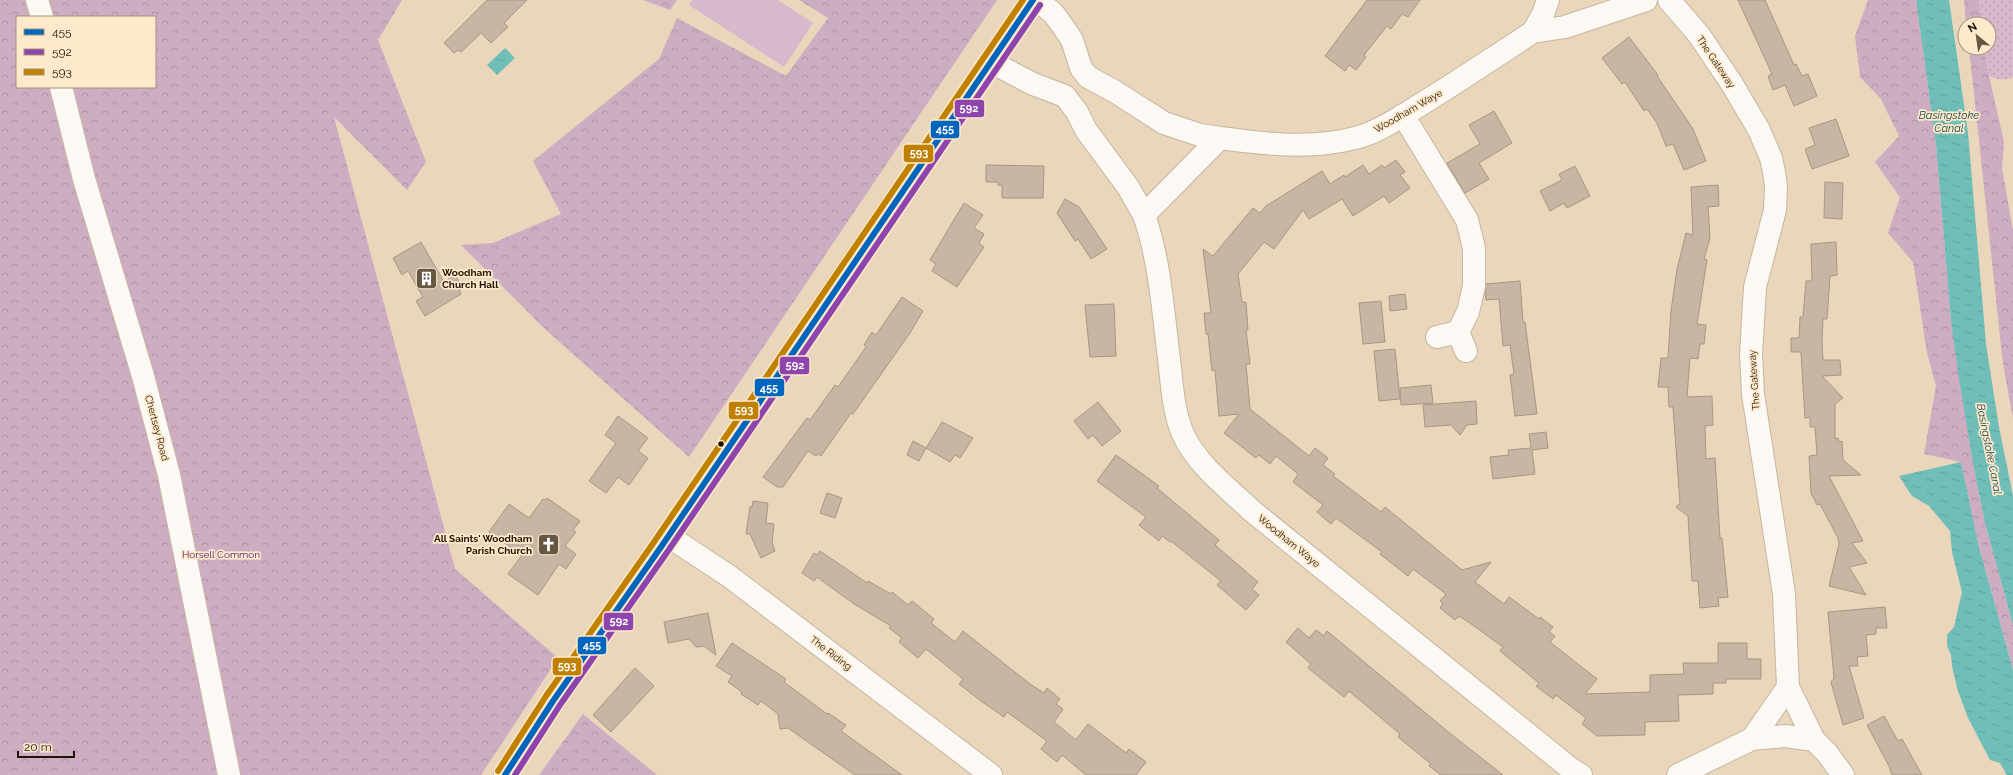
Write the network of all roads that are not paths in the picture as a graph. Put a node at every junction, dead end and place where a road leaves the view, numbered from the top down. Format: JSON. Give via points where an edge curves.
{"nodes":[{"id":1,"x":37,"y":0,"type":"edge"},
{"id":2,"x":1033,"y":0,"type":"edge"},
{"id":3,"x":1037,"y":0,"type":"edge"},
{"id":4,"x":1548,"y":0,"type":"edge"},
{"id":5,"x":1646,"y":0,"type":"edge"},
{"id":6,"x":1669,"y":0,"type":"edge"},
{"id":7,"x":42,"y":16,"type":"edge"},
{"id":8,"x":1533,"y":32,"type":"junction"},
{"id":9,"x":991,"y":62,"type":"junction"},
{"id":10,"x":1084,"y":73,"type":"junction"},
{"id":11,"x":61,"y":88,"type":"edge"},
{"id":12,"x":1064,"y":96,"type":"junction"},
{"id":13,"x":1403,"y":115,"type":"junction"},
{"id":14,"x":1220,"y":138,"type":"junction"},
{"id":15,"x":1144,"y":215,"type":"junction"},
{"id":16,"x":1437,"y":337,"type":"dead end"},
{"id":17,"x":668,"y":536,"type":"junction"},
{"id":18,"x":1788,"y":687,"type":"junction"},
{"id":19,"x":1752,"y":739,"type":"junction"},
{"id":20,"x":1814,"y":740,"type":"junction"},
{"id":21,"x":229,"y":775,"type":"edge"},
{"id":22,"x":505,"y":775,"type":"edge"},
{"id":23,"x":991,"y":775,"type":"edge"},
{"id":24,"x":1581,"y":775,"type":"edge"},
{"id":25,"x":1678,"y":775,"type":"edge"},
{"id":26,"x":1843,"y":775,"type":"edge"}],
"edges":[{"from":1,"to":7,"type":"street"},
{"from":2,"to":9,"type":"street"},
{"from":3,"to":10,"type":"street","via":[[1053,13],[1072,40]]},
{"from":4,"to":8,"type":"street","name":"Woodham Waye"},
{"from":5,"to":8,"type":"street","name":"Woodham Waye","via":[[1580,23]]},
{"from":6,"to":18,"type":"street","name":"The Gateway","via":[[1699,35],[1732,84],[1758,130],[1774,172],[1774,210],[1755,287],[1751,354],[1753,394],[1784,594]]},
{"from":8,"to":13,"type":"street","name":"Woodham Waye"},
{"from":9,"to":12,"type":"street","name":"Woodham Waye","via":[[1033,84]]},
{"from":9,"to":17,"type":"street"},
{"from":10,"to":12,"type":"street"},
{"from":10,"to":14,"type":"street","name":"Woodham Waye","via":[[1164,123],[1200,135]]},
{"from":11,"to":21,"type":"street","name":"Chertsey Road","via":[[84,179],[143,376],[169,475]]},
{"from":12,"to":15,"type":"street","name":"Woodham Waye","via":[[1128,187]]},
{"from":13,"to":14,"type":"street","name":"Woodham Waye","via":[[1377,130],[1358,137],[1323,143],[1290,145]]},
{"from":13,"to":16,"type":"street","via":[[1463,210],[1474,248],[1474,286],[1462,341]]},
{"from":14,"to":15,"type":"street"},
{"from":15,"to":24,"type":"street","name":"Woodham Waye","via":[[1153,242],[1174,400],[1183,434],[1191,448],[1213,474],[1252,511]]},
{"from":17,"to":22,"type":"street","via":[[553,701]]},
{"from":17,"to":23,"type":"street","name":"The Riding","via":[[729,576]]},
{"from":18,"to":19,"type":"street"},
{"from":18,"to":20,"type":"street","name":"The Gateway"},
{"from":19,"to":20,"type":"street","via":[[1785,736]]},
{"from":19,"to":25,"type":"street"},
{"from":20,"to":26,"type":"street","name":"The Gateway"}]}
